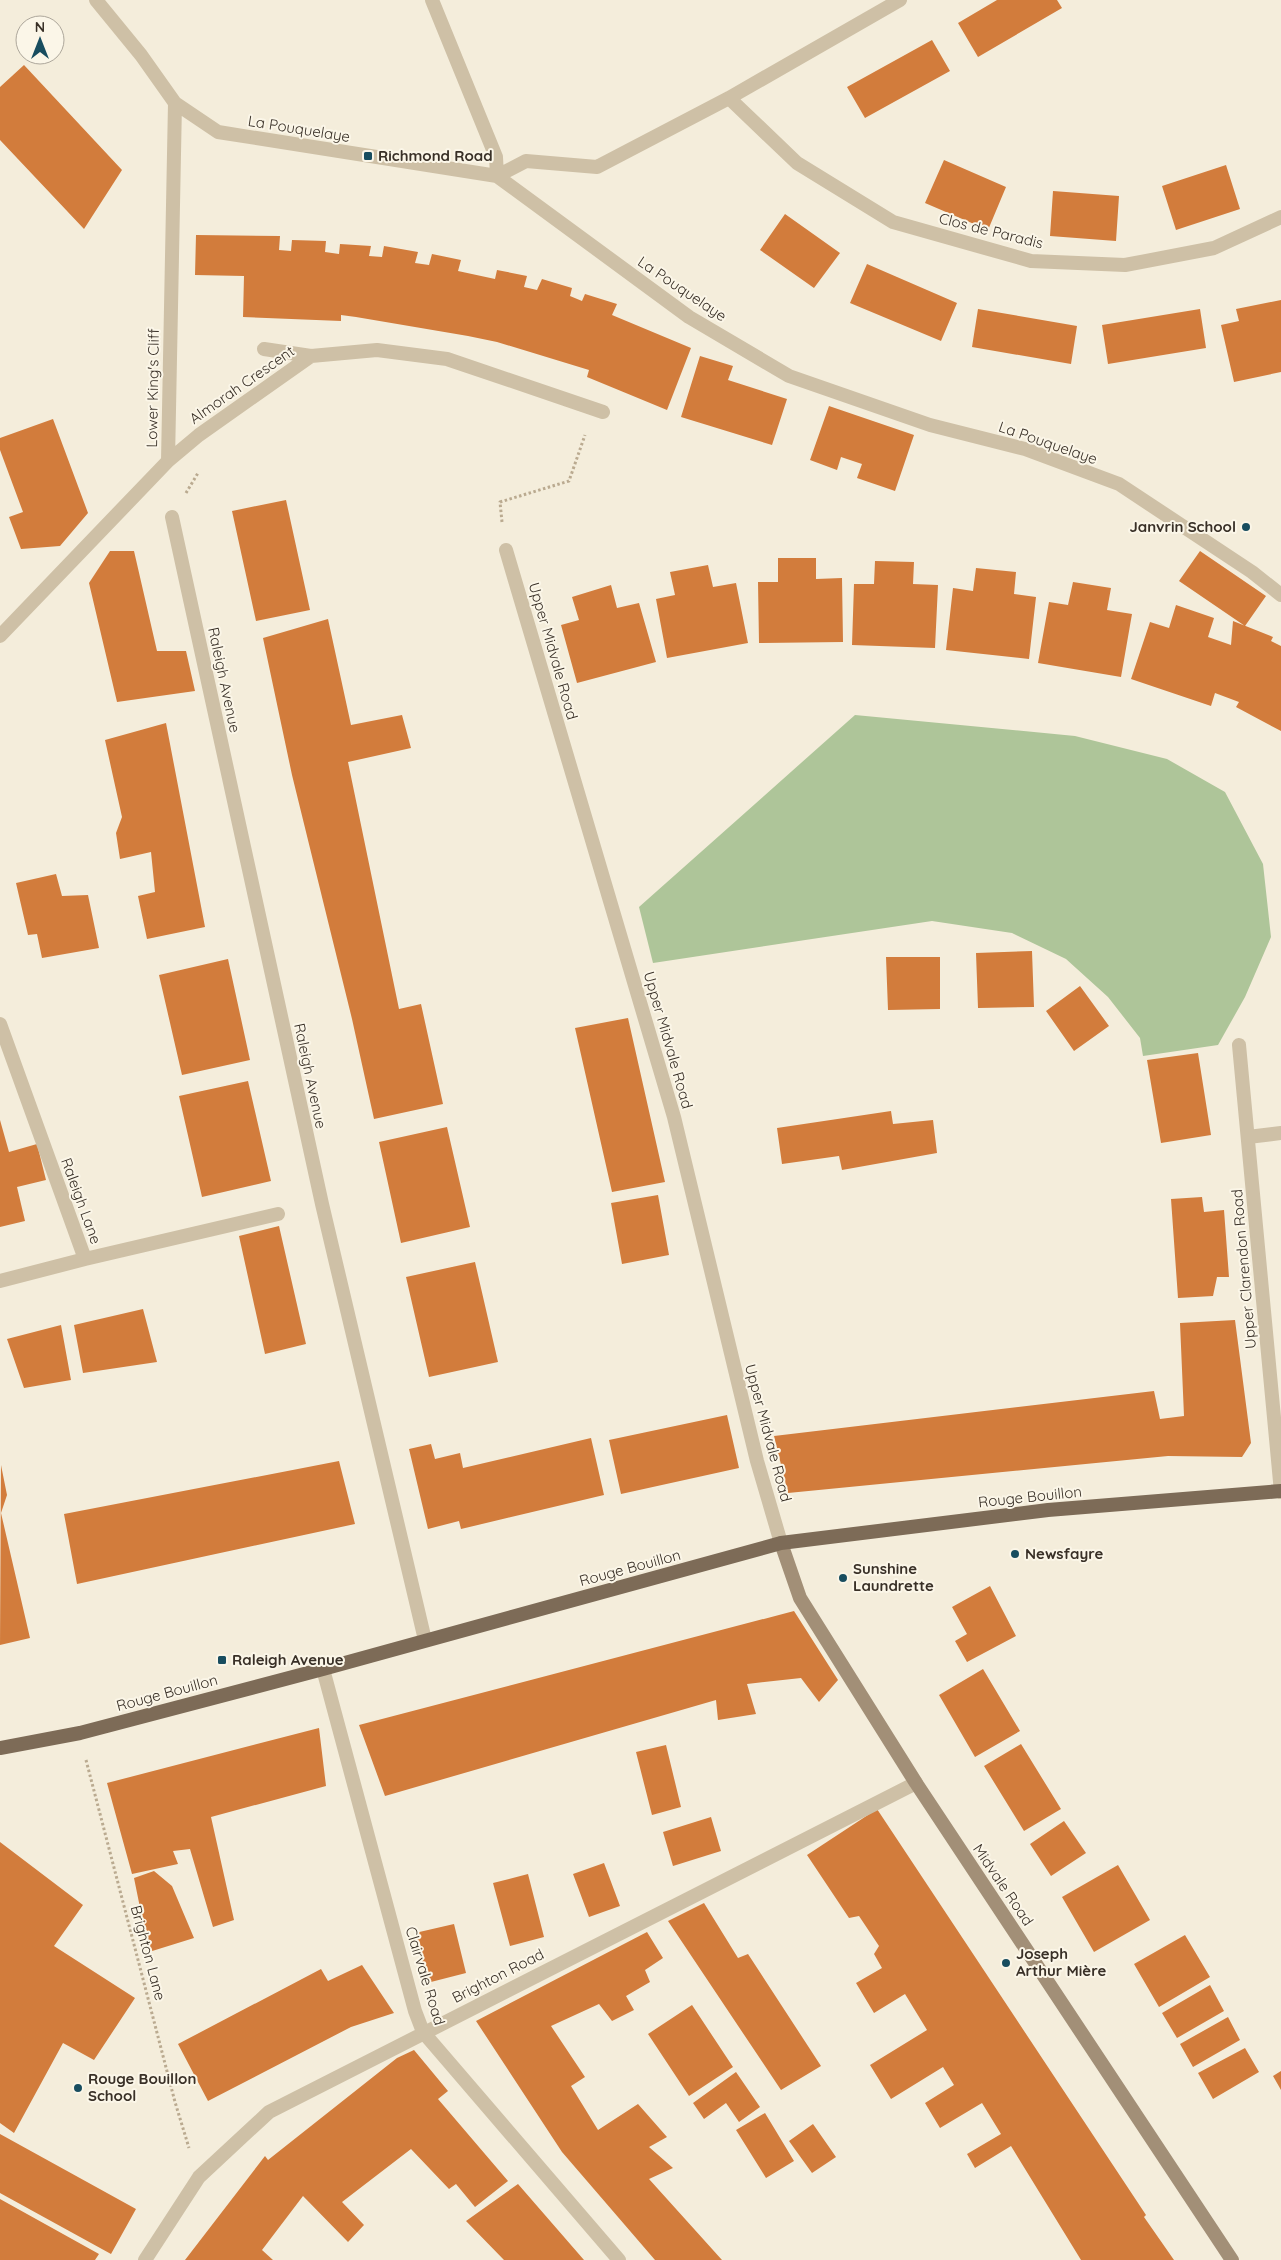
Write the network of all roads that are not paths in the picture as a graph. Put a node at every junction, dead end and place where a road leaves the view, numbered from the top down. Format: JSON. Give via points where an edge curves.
{"nodes":[{"id":1,"x":96,"y":0,"type":"edge"},
{"id":2,"x":432,"y":0,"type":"edge"},
{"id":3,"x":900,"y":0,"type":"edge"},
{"id":4,"x":729,"y":98,"type":"junction"},
{"id":5,"x":175,"y":103,"type":"junction"},
{"id":6,"x":497,"y":176,"type":"junction"},
{"id":7,"x":1281,"y":216,"type":"edge"},
{"id":8,"x":264,"y":349,"type":"dead end"},
{"id":9,"x":311,"y":356,"type":"junction"},
{"id":10,"x":598,"y":411,"type":"road end"},
{"id":11,"x":168,"y":461,"type":"junction"},
{"id":12,"x":172,"y":517,"type":"dead end"},
{"id":13,"x":506,"y":550,"type":"road end"},
{"id":14,"x":1281,"y":595,"type":"edge"},
{"id":15,"x":0,"y":636,"type":"edge"},
{"id":16,"x":0,"y":1024,"type":"edge"},
{"id":17,"x":1239,"y":1045,"type":"dead end"},
{"id":18,"x":1281,"y":1133,"type":"edge"},
{"id":19,"x":1248,"y":1137,"type":"junction"},
{"id":20,"x":278,"y":1214,"type":"dead end"},
{"id":21,"x":85,"y":1259,"type":"junction"},
{"id":22,"x":0,"y":1281,"type":"edge"},
{"id":23,"x":1281,"y":1492,"type":"edge"},
{"id":24,"x":781,"y":1543,"type":"junction"},
{"id":25,"x":425,"y":1640,"type":"junction"},
{"id":26,"x":323,"y":1669,"type":"junction"},
{"id":27,"x":0,"y":1748,"type":"edge"},
{"id":28,"x":916,"y":1783,"type":"junction"},
{"id":29,"x":423,"y":2032,"type":"junction"},
{"id":30,"x":144,"y":2260,"type":"edge"},
{"id":31,"x":619,"y":2260,"type":"edge"},
{"id":32,"x":1232,"y":2260,"type":"edge"}],
"edges":[{"from":1,"to":5,"type":"street","name":"La Pouquelaye","via":[[142,55]]},
{"from":2,"to":6,"type":"street","via":[[496,156]]},
{"from":3,"to":4,"type":"street"},
{"from":4,"to":6,"type":"street","via":[[597,167],[526,161]]},
{"from":4,"to":7,"type":"street","name":"Clos de Paradis","via":[[797,163],[893,222],[1031,262],[1125,265],[1214,248]]},
{"from":5,"to":6,"type":"street","name":"La Pouquelaye","via":[[218,132]]},
{"from":5,"to":11,"type":"street","name":"Lower King's Cliff"},
{"from":6,"to":14,"type":"street","name":"La Pouquelaye","via":[[689,317],[789,376],[930,425],[1025,449],[1119,484],[1252,572]]},
{"from":8,"to":9,"type":"street"},
{"from":9,"to":10,"type":"street","name":"Almorah Crescent","via":[[378,350],[447,359]]},
{"from":9,"to":11,"type":"street","name":"Almorah Crescent","via":[[199,435]]},
{"from":11,"to":15,"type":"street","name":"Lower King's Cliff"},
{"from":12,"to":25,"type":"street","name":"Raleigh Avenue","via":[[322,1204]]},
{"from":13,"to":24,"type":"street","name":"Upper Midvale Road","via":[[674,1118],[757,1461]]},
{"from":16,"to":21,"type":"street","name":"Raleigh Lane"},
{"from":17,"to":19,"type":"street","name":"Upper Clarendon Road"},
{"from":18,"to":19,"type":"street"},
{"from":19,"to":23,"type":"street","name":"Upper Clarendon Road"},
{"from":20,"to":21,"type":"street","name":"Raleigh Lane"},
{"from":21,"to":22,"type":"street"},
{"from":23,"to":24,"type":"main road","name":"Rouge Bouillon","via":[[1048,1510]]},
{"from":24,"to":25,"type":"main road","name":"Rouge Bouillon"},
{"from":24,"to":28,"type":"main road","name":"Midvale Road","via":[[800,1598]]},
{"from":25,"to":26,"type":"main road","name":"Rouge Bouillon"},
{"from":26,"to":27,"type":"main road","name":"Rouge Bouillon","via":[[80,1733]]},
{"from":26,"to":29,"type":"street","name":"Clairvale Road"},
{"from":28,"to":29,"type":"street","name":"Brighton Road"},
{"from":28,"to":32,"type":"main road","name":"Midvale Road"},
{"from":29,"to":30,"type":"street","name":"Brighton Road","via":[[269,2112],[199,2177]]},
{"from":29,"to":31,"type":"street","name":"Clairvale Road"}]}
